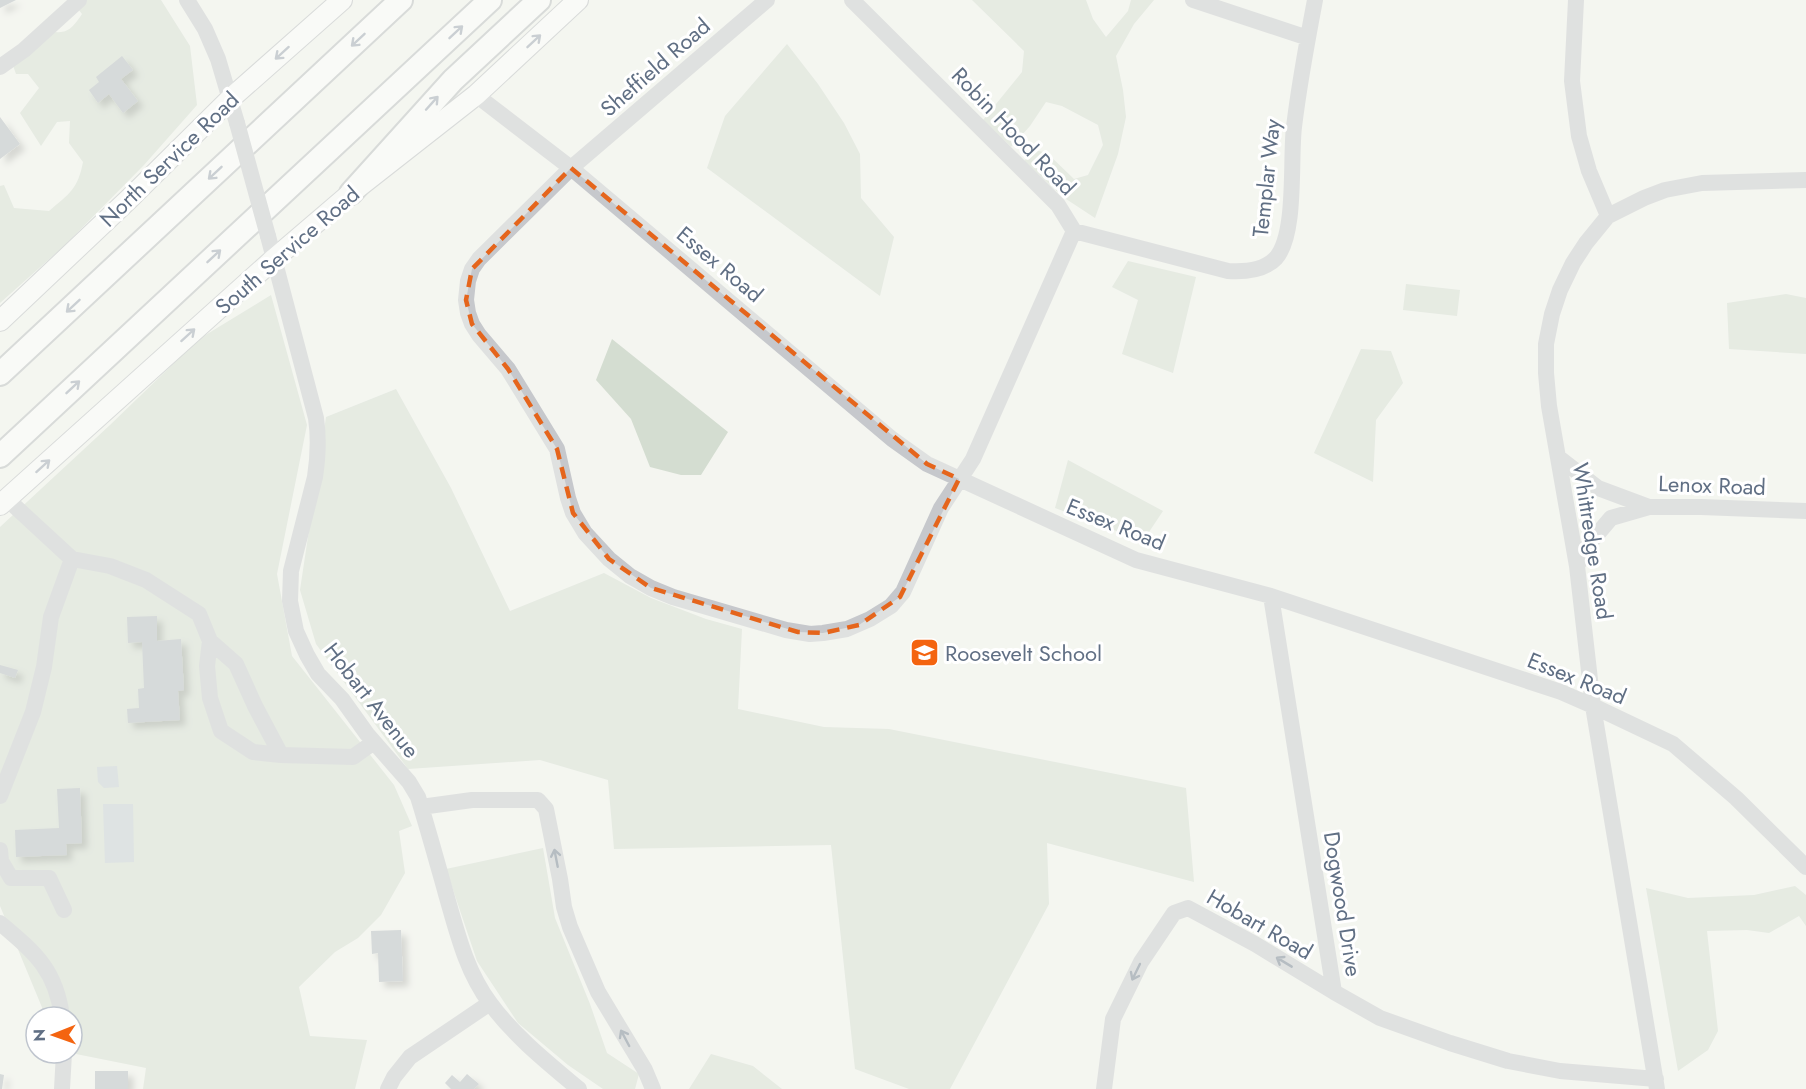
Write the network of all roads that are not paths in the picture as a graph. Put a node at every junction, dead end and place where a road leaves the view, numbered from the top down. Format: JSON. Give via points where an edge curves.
{"nodes":[{"id":1,"x":79,"y":0,"type":"edge"},
{"id":2,"x":187,"y":0,"type":"edge"},
{"id":3,"x":342,"y":0,"type":"edge"},
{"id":4,"x":401,"y":0,"type":"edge"},
{"id":5,"x":490,"y":0,"type":"edge"},
{"id":6,"x":539,"y":0,"type":"edge"},
{"id":7,"x":578,"y":0,"type":"edge"},
{"id":8,"x":767,"y":0,"type":"edge"},
{"id":9,"x":852,"y":0,"type":"edge"},
{"id":10,"x":1193,"y":0,"type":"edge"},
{"id":11,"x":1315,"y":0,"type":"edge"},
{"id":12,"x":1576,"y":0,"type":"edge"},
{"id":13,"x":1308,"y":38,"type":"junction"},
{"id":14,"x":0,"y":67,"type":"edge"},
{"id":15,"x":476,"y":95,"type":"junction"},
{"id":16,"x":230,"y":99,"type":"junction"},
{"id":17,"x":572,"y":168,"type":"junction"},
{"id":18,"x":1806,"y":180,"type":"edge"},
{"id":19,"x":351,"y":193,"type":"junction"},
{"id":20,"x":1608,"y":216,"type":"junction"},
{"id":21,"x":1074,"y":231,"type":"junction"},
{"id":22,"x":275,"y":258,"type":"junction"},
{"id":23,"x":0,"y":321,"type":"edge"},
{"id":24,"x":0,"y":374,"type":"edge"},
{"id":25,"x":0,"y":456,"type":"edge"},
{"id":26,"x":1558,"y":457,"type":"junction"},
{"id":27,"x":959,"y":479,"type":"junction"},
{"id":28,"x":3,"y":502,"type":"edge"},
{"id":29,"x":1649,"y":507,"type":"junction"},
{"id":30,"x":1806,"y":511,"type":"edge"},
{"id":31,"x":72,"y":559,"type":"junction"},
{"id":32,"x":1576,"y":566,"type":"junction"},
{"id":33,"x":1270,"y":596,"type":"junction"},
{"id":34,"x":210,"y":641,"type":"junction"},
{"id":35,"x":1593,"y":706,"type":"junction"},
{"id":36,"x":374,"y":742,"type":"junction"},
{"id":37,"x":281,"y":755,"type":"junction"},
{"id":38,"x":0,"y":796,"type":"edge"},
{"id":39,"x":421,"y":807,"type":"junction"},
{"id":40,"x":0,"y":850,"type":"edge"},
{"id":41,"x":1806,"y":867,"type":"edge"},
{"id":42,"x":64,"y":910,"type":"dead end"},
{"id":43,"x":0,"y":922,"type":"edge"},
{"id":44,"x":1334,"y":992,"type":"junction"},
{"id":45,"x":490,"y":1003,"type":"junction"},
{"id":46,"x":60,"y":1005,"type":"edge"},
{"id":47,"x":63,"y":1065,"type":"edge"},
{"id":48,"x":1657,"y":1084,"type":"edge"},
{"id":49,"x":62,"y":1089,"type":"edge"},
{"id":50,"x":388,"y":1089,"type":"edge"},
{"id":51,"x":579,"y":1089,"type":"edge"},
{"id":52,"x":653,"y":1089,"type":"edge"},
{"id":53,"x":1104,"y":1089,"type":"edge"}],
"edges":[{"from":1,"to":14,"type":"street"},
{"from":2,"to":16,"type":"street","name":"Hobart Avenue","via":[[205,29]]},
{"from":3,"to":16,"type":"main road","name":"North Service Road","one_way":true},
{"from":4,"to":24,"type":"highway","one_way":true},
{"from":25,"to":5,"type":"highway","one_way":true},
{"from":19,"to":6,"type":"highway","one_way":true,"via":[[453,80]]},
{"from":15,"to":7,"type":"main road","name":"South Service Road","one_way":true},
{"from":8,"to":17,"type":"street","name":"Sheffield Road"},
{"from":9,"to":21,"type":"street","name":"Robin Hood Road","via":[[1058,205]]},
{"from":10,"to":13,"type":"street"},
{"from":11,"to":13,"type":"street","name":"Templar Way"},
{"from":12,"to":20,"type":"street","via":[[1572,81],[1580,136],[1589,171]]},
{"from":13,"to":21,"type":"street","name":"Templar Way","via":[[1294,129],[1287,232],[1275,259],[1253,270],[1228,271]]},
{"from":15,"to":17,"type":"street","name":"Essex Road"},
{"from":15,"to":19,"type":"main road","name":"South Service Road"},
{"from":16,"to":22,"type":"street","name":"Hobart Avenue","bridge":true},
{"from":16,"to":23,"type":"main road","name":"North Service Road"},
{"from":17,"to":27,"type":"street","name":"Essex Road","via":[[892,439],[927,464]]},
{"from":17,"to":27,"type":"street","name":"Sheffield Road","via":[[479,259],[468,281],[466,300],[472,324],[508,369],[557,449],[573,513],[585,533],[630,576],[674,597],[786,630],[810,634],[847,629],[881,613],[900,597],[941,508]]},
{"from":18,"to":20,"type":"street","name":"Whittredge Road","via":[[1702,183],[1665,190]]},
{"from":19,"to":22,"type":"main road","name":"South Service Road"},
{"from":20,"to":26,"type":"street","name":"Whittredge Road","via":[[1573,263],[1552,314],[1546,373]]},
{"from":21,"to":27,"type":"street","name":"Robin Hood Road","via":[[973,459]]},
{"from":28,"to":22,"type":"main road","name":"South Service Road","one_way":true},
{"from":22,"to":36,"type":"street","name":"Hobart Avenue","via":[[318,435],[315,477],[291,571],[290,601],[296,632],[318,674]]},
{"from":26,"to":29,"type":"street","name":"Lenox Road","via":[[1599,488]]},
{"from":26,"to":32,"type":"street","name":"Whittredge Road"},
{"from":27,"to":33,"type":"street","name":"Essex Road","via":[[1136,560]]},
{"from":28,"to":31,"type":"street"},
{"from":29,"to":30,"type":"street","name":"Lenox Road"},
{"from":29,"to":32,"type":"street","via":[[1611,518]]},
{"from":31,"to":34,"type":"street","via":[[110,566],[146,580],[199,614]]},
{"from":31,"to":38,"type":"street","via":[[51,617],[33,712]]},
{"from":32,"to":35,"type":"street","name":"Whittredge Road"},
{"from":33,"to":35,"type":"street","name":"Essex Road"},
{"from":33,"to":44,"type":"street","name":"Dogwood Drive"},
{"from":34,"to":37,"type":"street","via":[[236,664]]},
{"from":34,"to":37,"type":"street","via":[[210,698],[221,731],[253,752]]},
{"from":35,"to":41,"type":"street","name":"Essex Road","via":[[1673,744],[1736,798]]},
{"from":35,"to":48,"type":"street","name":"Whittredge Road"},
{"from":36,"to":37,"type":"street","via":[[353,757]]},
{"from":36,"to":39,"type":"street","name":"Hobart Avenue","via":[[409,782]]},
{"from":39,"to":45,"type":"street","name":"Hobart Avenue","via":[[460,944]]},
{"from":52,"to":39,"type":"street","one_way":true,"via":[[598,992],[570,927],[542,802],[472,800]]},
{"from":40,"to":42,"type":"street","via":[[1,861],[11,878],[49,878]]},
{"from":43,"to":46,"type":"street","via":[[33,951],[48,972]]},
{"from":44,"to":48,"type":"street","name":"Dogwood Drive","via":[[1380,1018],[1508,1061]]},
{"from":44,"to":53,"type":"street","name":"Hobart Road","one_way":true,"via":[[1188,908],[1174,913],[1141,962],[1113,1019]]},
{"from":45,"to":50,"type":"street","via":[[410,1057]]},
{"from":45,"to":51,"type":"street","name":"Hobart Avenue","via":[[510,1027]]},
{"from":47,"to":49,"type":"street"}]}
